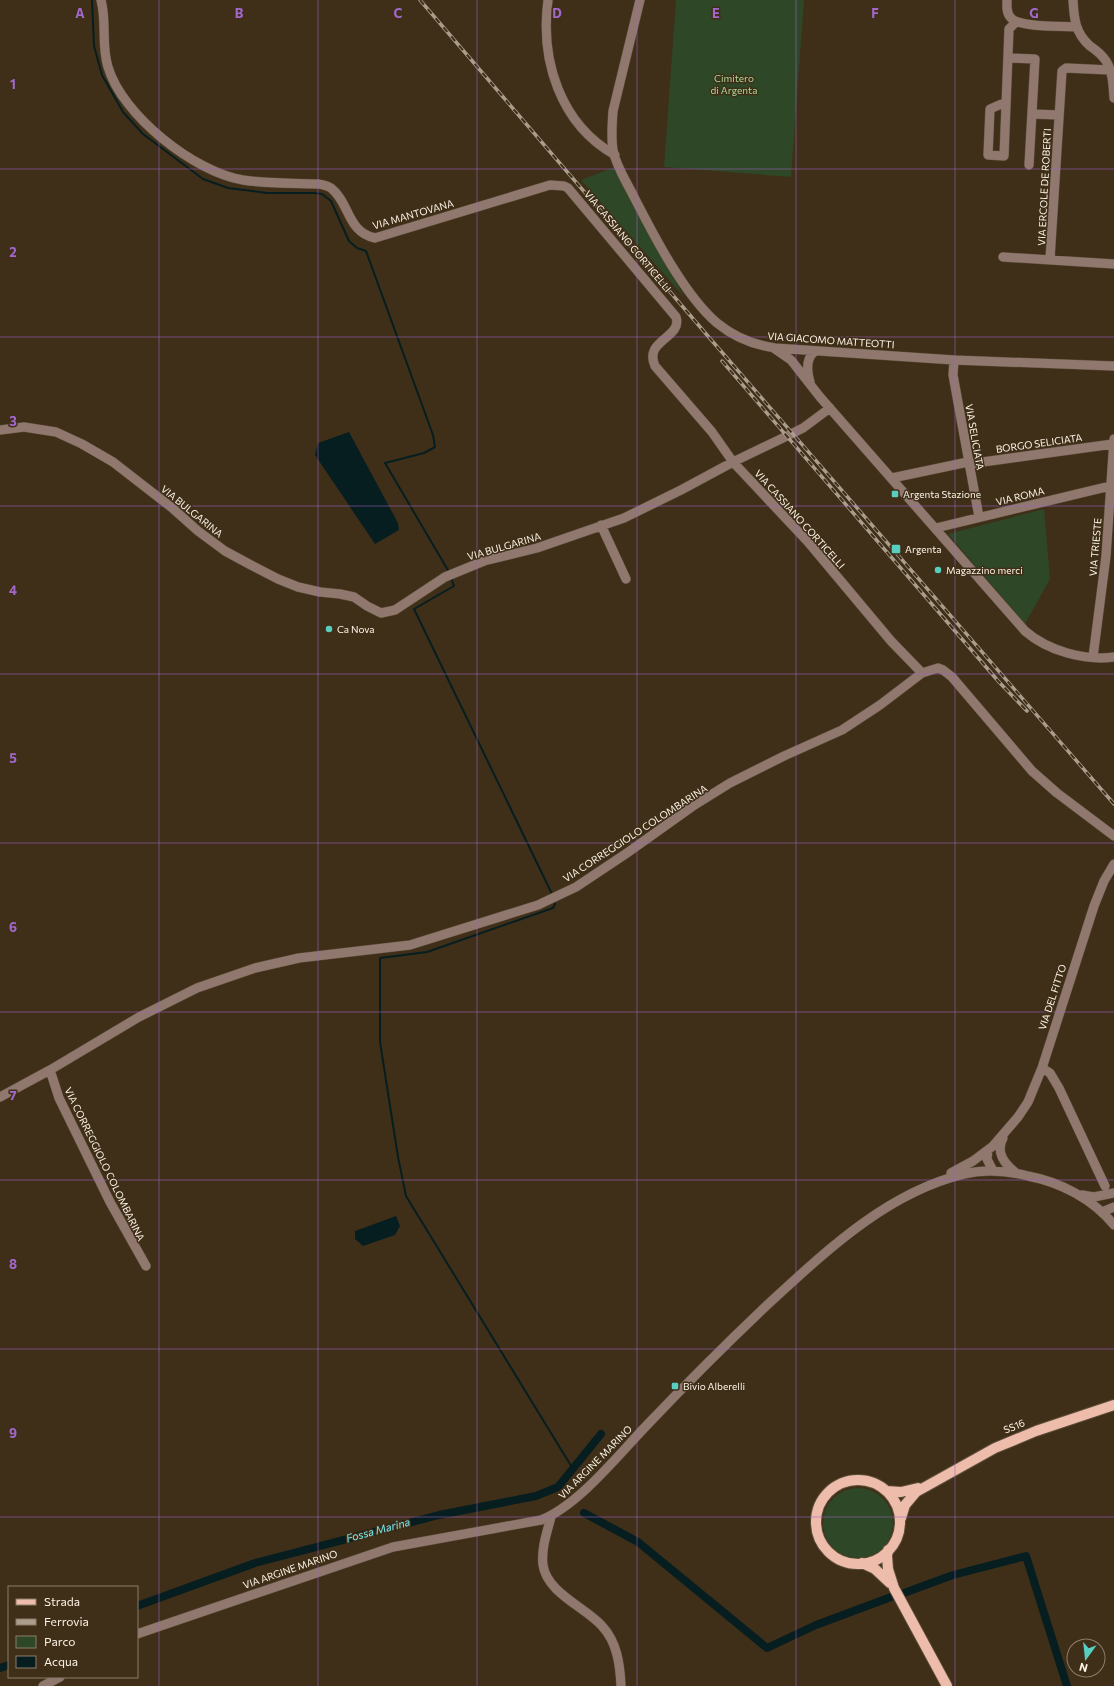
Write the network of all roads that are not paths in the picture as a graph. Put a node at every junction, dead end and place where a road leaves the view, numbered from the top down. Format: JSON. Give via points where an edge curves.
{"nodes":[{"id":1,"x":101,"y":0,"type":"edge"},
{"id":2,"x":548,"y":0,"type":"edge"},
{"id":3,"x":640,"y":0,"type":"edge"},
{"id":4,"x":1007,"y":0,"type":"edge"},
{"id":5,"x":1073,"y":0,"type":"edge"},
{"id":6,"x":1016,"y":22,"type":"junction"},
{"id":7,"x":1076,"y":27,"type":"junction"},
{"id":8,"x":1008,"y":58,"type":"junction"},
{"id":9,"x":1110,"y":70,"type":"junction"},
{"id":10,"x":1114,"y":98,"type":"edge"},
{"id":11,"x":1006,"y":102,"type":"junction"},
{"id":12,"x":1032,"y":114,"type":"junction"},
{"id":13,"x":1059,"y":115,"type":"junction"},
{"id":14,"x":615,"y":155,"type":"junction"},
{"id":15,"x":1029,"y":165,"type":"dead end"},
{"id":16,"x":550,"y":185,"type":"joint"},
{"id":17,"x":1004,"y":257,"type":"dead end"},
{"id":18,"x":1050,"y":259,"type":"junction"},
{"id":19,"x":1114,"y":264,"type":"edge"},
{"id":20,"x":775,"y":348,"type":"junction"},
{"id":21,"x":814,"y":352,"type":"junction"},
{"id":22,"x":954,"y":360,"type":"junction"},
{"id":23,"x":1114,"y":366,"type":"edge"},
{"id":24,"x":820,"y":397,"type":"junction"},
{"id":25,"x":830,"y":408,"type":"junction"},
{"id":26,"x":0,"y":430,"type":"edge"},
{"id":27,"x":1114,"y":441,"type":"edge"},
{"id":28,"x":733,"y":462,"type":"junction"},
{"id":29,"x":968,"y":463,"type":"junction"},
{"id":30,"x":892,"y":478,"type":"junction"},
{"id":31,"x":1112,"y":485,"type":"edge"},
{"id":32,"x":979,"y":518,"type":"junction"},
{"id":33,"x":601,"y":525,"type":"junction"},
{"id":34,"x":936,"y":528,"type":"junction"},
{"id":35,"x":1110,"y":557,"type":"edge"},
{"id":36,"x":626,"y":579,"type":"dead end"},
{"id":37,"x":1093,"y":657,"type":"junction"},
{"id":38,"x":1114,"y":657,"type":"edge"},
{"id":39,"x":922,"y":673,"type":"junction"},
{"id":40,"x":1114,"y":836,"type":"edge"},
{"id":41,"x":1114,"y":864,"type":"edge"},
{"id":42,"x":1042,"y":1068,"type":"junction"},
{"id":43,"x":50,"y":1070,"type":"junction"},
{"id":44,"x":0,"y":1097,"type":"edge"},
{"id":45,"x":1005,"y":1133,"type":"junction"},
{"id":46,"x":988,"y":1150,"type":"junction"},
{"id":47,"x":1002,"y":1157,"type":"junction"},
{"id":48,"x":993,"y":1172,"type":"junction"},
{"id":49,"x":1016,"y":1173,"type":"junction"},
{"id":50,"x":932,"y":1184,"type":"junction"},
{"id":51,"x":1109,"y":1191,"type":"edge"},
{"id":52,"x":1076,"y":1194,"type":"junction"},
{"id":53,"x":1114,"y":1207,"type":"edge"},
{"id":54,"x":1102,"y":1212,"type":"junction"},
{"id":55,"x":1114,"y":1225,"type":"edge"},
{"id":56,"x":146,"y":1266,"type":"dead end"},
{"id":57,"x":1114,"y":1405,"type":"edge"},
{"id":58,"x":929,"y":1483,"type":"junction"},
{"id":59,"x":886,"y":1491,"type":"junction"},
{"id":60,"x":551,"y":1516,"type":"junction"},
{"id":61,"x":900,"y":1521,"type":"junction"},
{"id":62,"x":888,"y":1550,"type":"junction"},
{"id":63,"x":862,"y":1563,"type":"junction"},
{"id":64,"x":894,"y":1588,"type":"junction"},
{"id":65,"x":138,"y":1634,"type":"edge"},
{"id":66,"x":58,"y":1678,"type":"edge"},
{"id":67,"x":43,"y":1686,"type":"edge"},
{"id":68,"x":621,"y":1686,"type":"edge"},
{"id":69,"x":947,"y":1686,"type":"edge"}],
"edges":[{"from":1,"to":16,"type":"street","name":"VIA MANTOVANA","via":[[107,66],[125,101],[140,119],[190,158],[217,172],[242,180],[319,184],[330,188],[364,236],[375,238]]},
{"from":2,"to":14,"type":"street","via":[[548,58],[557,89],[583,130]]},
{"from":3,"to":14,"type":"street","name":"VIA GIACOMO MATTEOTTI","via":[[613,111],[612,142]]},
{"from":4,"to":6,"type":"street","via":[[1010,18]]},
{"from":5,"to":7,"type":"street"},
{"from":6,"to":7,"type":"street"},
{"from":6,"to":8,"type":"street","via":[[1009,29]]},
{"from":7,"to":9,"type":"street","via":[[1085,41],[1102,56]]},
{"from":8,"to":11,"type":"street"},
{"from":8,"to":12,"type":"street","name":"VIA ERCOLE DE ROBERTI","via":[[1035,59]]},
{"from":9,"to":10,"type":"street"},
{"from":9,"to":13,"type":"street","name":"VIA ERCOLE DE ROBERTI","via":[[1064,69],[1061,74]]},
{"from":11,"to":11,"type":"street","via":[[1004,156],[988,155],[990,109]]},
{"from":12,"to":13,"type":"street","name":"VIA ERCOLE DE ROBERTI"},
{"from":12,"to":15,"type":"street","name":"VIA ERCOLE DE ROBERTI"},
{"from":13,"to":18,"type":"street","name":"VIA ERCOLE DE ROBERTI"},
{"from":14,"to":20,"type":"street","name":"VIA GIACOMO MATTEOTTI","via":[[665,254],[706,312],[718,324],[737,336],[760,346]]},
{"from":16,"to":28,"type":"street","name":"VIA CASSIANO CORTICELLI","via":[[564,186],[571,191],[676,317],[676,328],[654,348],[652,360],[712,432]]},
{"from":17,"to":18,"type":"street"},
{"from":18,"to":19,"type":"street"},
{"from":20,"to":21,"type":"street","name":"VIA GIACOMO MATTEOTTI"},
{"from":20,"to":24,"type":"street","via":[[791,360]]},
{"from":21,"to":22,"type":"street","name":"VIA GIACOMO MATTEOTTI"},
{"from":21,"to":24,"type":"street","via":[[808,360],[809,378]]},
{"from":22,"to":23,"type":"street","name":"VIA GIACOMO MATTEOTTI"},
{"from":22,"to":29,"type":"street","name":"VIA SELICIATA","via":[[953,375]]},
{"from":24,"to":25,"type":"street"},
{"from":25,"to":28,"type":"street","name":"VIA BULGARINA","via":[[803,428]]},
{"from":25,"to":30,"type":"street"},
{"from":26,"to":33,"type":"street","name":"VIA BULGARINA","via":[[24,427],[56,432],[82,444],[114,462],[225,551],[298,587],[354,597],[381,613],[395,610],[450,575],[484,561],[537,548]]},
{"from":27,"to":29,"type":"street","name":"BORGO SELICIATA"},
{"from":27,"to":31,"type":"street","name":"VIA TRIESTE"},
{"from":28,"to":33,"type":"street","name":"VIA BULGARINA","via":[[631,515]]},
{"from":28,"to":39,"type":"street","name":"VIA CASSIANO CORTICELLI","via":[[809,543]]},
{"from":29,"to":30,"type":"street","name":"BORGO SELICIATA"},
{"from":29,"to":32,"type":"street","name":"VIA SELICIATA"},
{"from":30,"to":34,"type":"street"},
{"from":31,"to":32,"type":"street","name":"VIA ROMA"},
{"from":31,"to":35,"type":"street","name":"VIA TRIESTE"},
{"from":32,"to":34,"type":"street","name":"VIA ROMA"},
{"from":33,"to":36,"type":"street"},
{"from":34,"to":37,"type":"street","via":[[1031,636],[1047,646]]},
{"from":35,"to":37,"type":"street","name":"VIA TRIESTE"},
{"from":37,"to":38,"type":"street"},
{"from":39,"to":40,"type":"street","via":[[938,668],[946,672],[1032,771]]},
{"from":39,"to":43,"type":"street","name":"VIA CORREGGIOLO COLOMBARINA","via":[[842,730],[730,783],[576,887],[531,907],[410,945],[299,958],[255,968],[197,988],[139,1017]]},
{"from":41,"to":42,"type":"street","name":"VIA DEL FITTO","via":[[1094,906]]},
{"from":42,"to":45,"type":"street","name":"VIA DEL FITTO","via":[[1028,1102]]},
{"from":42,"to":51,"type":"street","via":[[1050,1073],[1059,1088]]},
{"from":43,"to":44,"type":"street","name":"VIA CORREGGIOLO COLOMBARINA"},
{"from":43,"to":56,"type":"street","name":"VIA CORREGGIOLO COLOMBARINA","via":[[59,1098],[110,1202]]},
{"from":45,"to":46,"type":"street","name":"VIA DEL FITTO"},
{"from":45,"to":47,"type":"street","name":"VIA DEL FITTO","via":[[1000,1146]]},
{"from":46,"to":48,"type":"street","via":[[987,1159]]},
{"from":46,"to":50,"type":"street","name":"VIA DEL FITTO"},
{"from":47,"to":48,"type":"street","name":"VIA DEL FITTO"},
{"from":47,"to":49,"type":"street"},
{"from":48,"to":49,"type":"street"},
{"from":48,"to":50,"type":"street","name":"VIA ARGINE MARINO","via":[[963,1174]]},
{"from":49,"to":52,"type":"street","via":[[1052,1182]]},
{"from":50,"to":60,"type":"street","name":"VIA ARGINE MARINO","via":[[884,1209],[853,1230],[807,1269],[678,1392],[574,1500]]},
{"from":51,"to":52,"type":"street","via":[[1094,1197]]},
{"from":51,"to":54,"type":"street","via":[[1102,1205]]},
{"from":52,"to":54,"type":"street"},
{"from":53,"to":54,"type":"street"},
{"from":54,"to":55,"type":"street"},
{"from":57,"to":58,"type":"main road","name":"SS16","via":[[1012,1440]]},
{"from":58,"to":59,"type":"main road","name":"SS16","via":[[906,1492]]},
{"from":58,"to":61,"type":"main road","name":"SS16","via":[[907,1500]]},
{"from":59,"to":61,"type":"main road","via":[[895,1501]]},
{"from":59,"to":63,"type":"main road","via":[[865,1480],[850,1481],[835,1487],[820,1504],[817,1528],[827,1549],[839,1558]]},
{"from":60,"to":65,"type":"street","name":"VIA ARGINE MARINO","via":[[394,1547]]},
{"from":60,"to":68,"type":"street","via":[[543,1553],[546,1576],[552,1585],[602,1626],[610,1637],[616,1651]]},
{"from":61,"to":62,"type":"main road","via":[[897,1537]]},
{"from":62,"to":63,"type":"main road","via":[[879,1558]]},
{"from":62,"to":64,"type":"main road","via":[[888,1569]]},
{"from":63,"to":64,"type":"main road","via":[[881,1573]]},
{"from":64,"to":69,"type":"main road"},
{"from":66,"to":67,"type":"street"}]}
